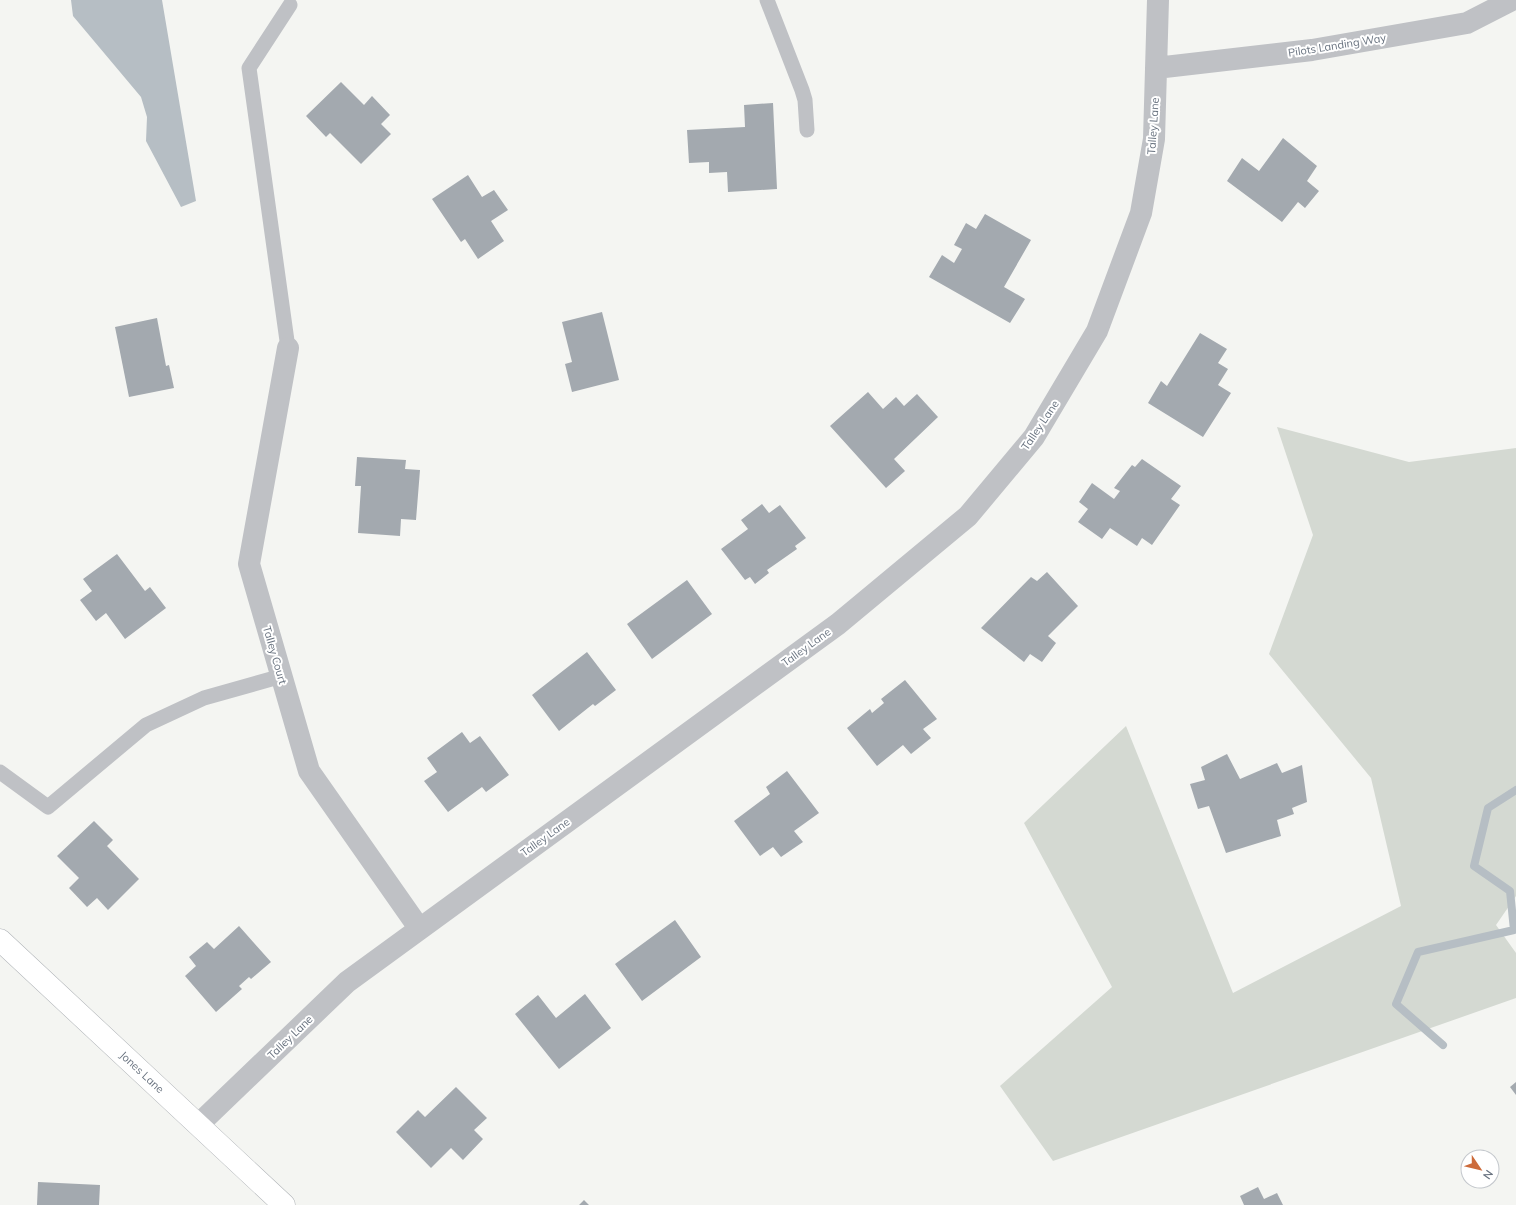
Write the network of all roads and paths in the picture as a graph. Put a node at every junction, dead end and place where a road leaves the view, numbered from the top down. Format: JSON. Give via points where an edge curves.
{"nodes":[{"id":1,"x":767,"y":0,"type":"edge"},
{"id":2,"x":1158,"y":0,"type":"edge"},
{"id":3,"x":1512,"y":0,"type":"edge"},
{"id":4,"x":290,"y":5,"type":"dead end"},
{"id":5,"x":1156,"y":68,"type":"junction"},
{"id":6,"x":807,"y":130,"type":"dead end"},
{"id":7,"x":288,"y":348,"type":"joint"},
{"id":8,"x":282,"y":676,"type":"junction"},
{"id":9,"x":0,"y":772,"type":"edge"},
{"id":10,"x":420,"y":928,"type":"junction"},
{"id":11,"x":0,"y":940,"type":"edge"},
{"id":12,"x":198,"y":1124,"type":"junction"},
{"id":13,"x":284,"y":1205,"type":"edge"}],
"edges":[{"from":1,"to":6,"type":"lane","via":[[802,90]]},
{"from":2,"to":5,"type":"street","name":"Talley Lane"},
{"from":3,"to":5,"type":"street","name":"Pilots Landing Way","via":[[1467,22],[1312,50]]},
{"from":4,"to":7,"type":"lane","via":[[250,68]]},
{"from":5,"to":10,"type":"street","name":"Talley Lane","via":[[1154,139],[1141,212],[1097,331],[1034,437],[977,506],[838,624]]},
{"from":7,"to":8,"type":"street","name":"Talley Court","via":[[249,564]]},
{"from":8,"to":9,"type":"lane","via":[[204,698],[146,725],[48,807]]},
{"from":8,"to":10,"type":"street","name":"Talley Court","via":[[309,771]]},
{"from":10,"to":12,"type":"street","name":"Talley Lane","via":[[347,982]]},
{"from":11,"to":12,"type":"street","name":"Jones Lane"},
{"from":12,"to":13,"type":"street","name":"Jones Lane"}]}
